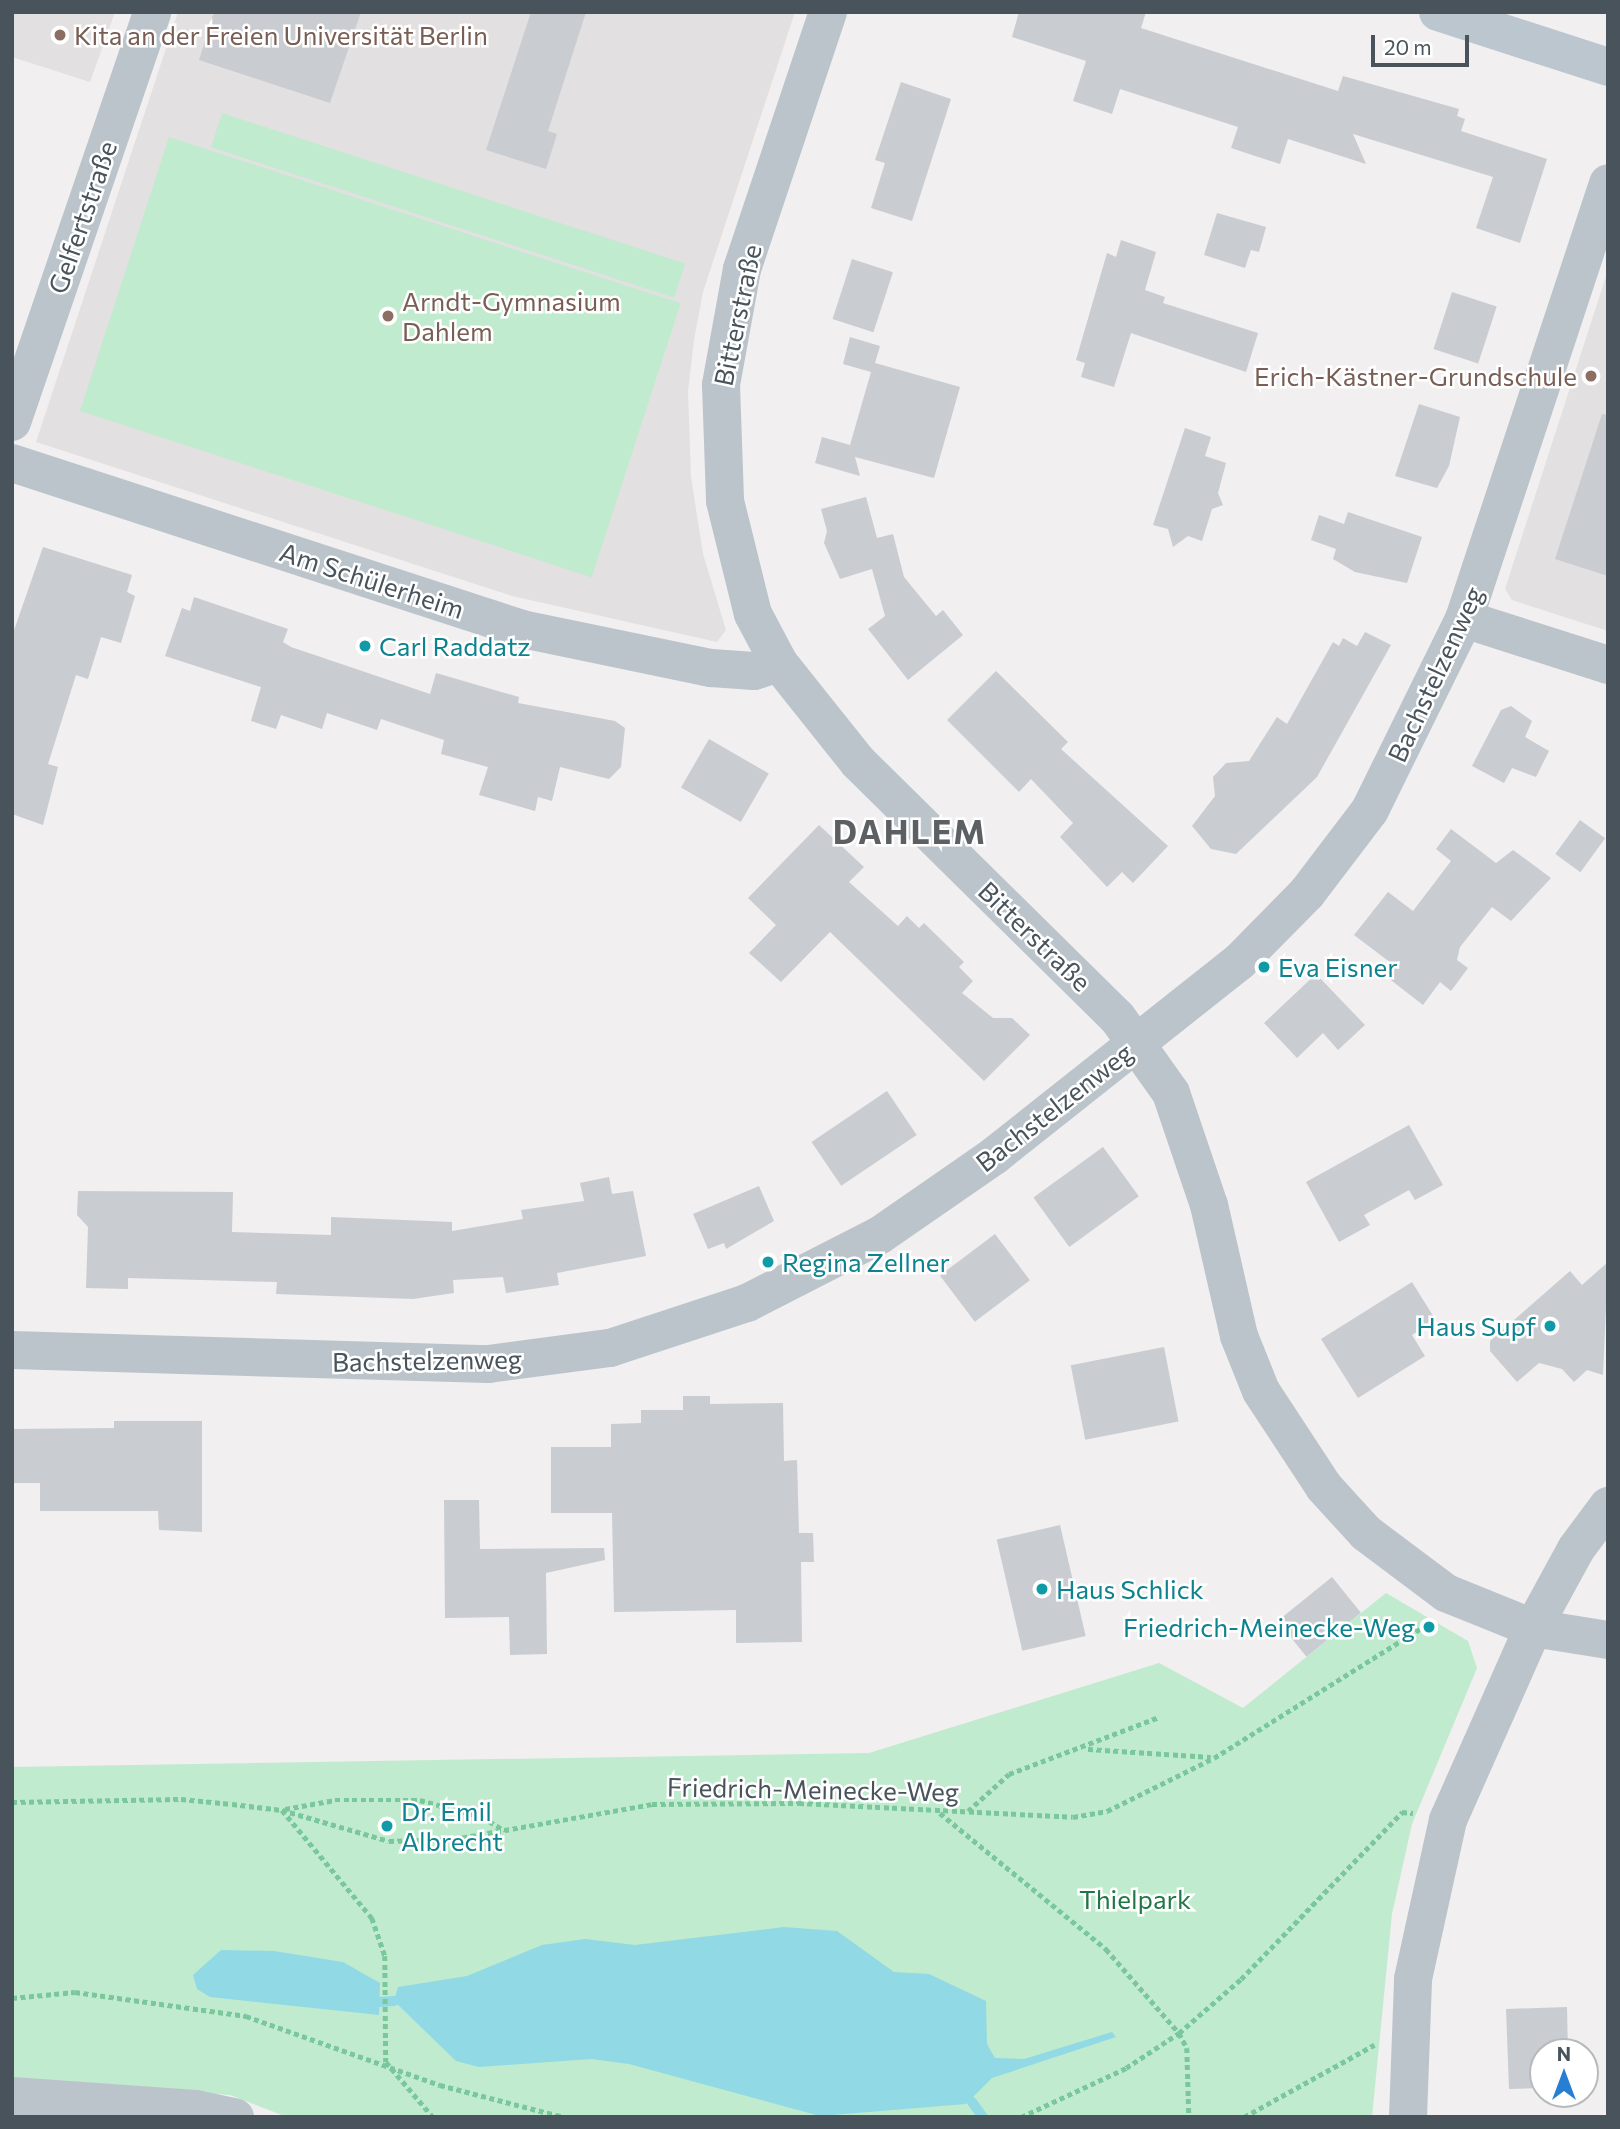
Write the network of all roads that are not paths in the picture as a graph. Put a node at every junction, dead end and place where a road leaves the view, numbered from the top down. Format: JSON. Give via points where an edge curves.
{"nodes":[{"id":1,"x":152,"y":12,"type":"edge"},
{"id":2,"x":828,"y":12,"type":"edge"},
{"id":3,"x":1438,"y":12,"type":"edge"},
{"id":4,"x":1608,"y":67,"type":"edge"},
{"id":5,"x":1608,"y":184,"type":"edge"},
{"id":6,"x":12,"y":422,"type":"edge"},
{"id":7,"x":12,"y":463,"type":"edge"},
{"id":8,"x":1464,"y":619,"type":"junction"},
{"id":9,"x":779,"y":663,"type":"junction"},
{"id":10,"x":1608,"y":665,"type":"edge"},
{"id":11,"x":1137,"y":1042,"type":"junction"},
{"id":12,"x":12,"y":1350,"type":"edge"},
{"id":13,"x":1608,"y":1506,"type":"edge"},
{"id":14,"x":1533,"y":1628,"type":"junction"},
{"id":15,"x":1608,"y":1640,"type":"edge"},
{"id":16,"x":12,"y":2096,"type":"edge"},
{"id":17,"x":235,"y":2117,"type":"edge"},
{"id":18,"x":1408,"y":2117,"type":"edge"}],
"edges":[{"from":1,"to":6,"type":"street","name":"Gelfertstraße"},
{"from":2,"to":9,"type":"street","name":"Bitterstraße","via":[[742,269],[721,385],[724,500],[753,614]]},
{"from":3,"to":4,"type":"main road"},
{"from":5,"to":8,"type":"street","name":"Bachstelzenweg"},
{"from":7,"to":9,"type":"street","name":"Am Schülerheim","via":[[522,629],[711,668],[754,671]]},
{"from":8,"to":10,"type":"street"},
{"from":8,"to":11,"type":"street","name":"Bachstelzenweg","via":[[1370,810],[1307,893],[1239,962]]},
{"from":9,"to":11,"type":"street","name":"Bitterstraße","via":[[858,762]]},
{"from":11,"to":12,"type":"street","name":"Bachstelzenweg","via":[[994,1156],[880,1235],[747,1303],[610,1348],[488,1364]]},
{"from":11,"to":14,"type":"street","name":"Bitterstraße","via":[[1171,1093],[1191,1146],[1239,1336],[1261,1391],[1289,1439],[1366,1533],[1418,1574],[1481,1612]]},
{"from":13,"to":14,"type":"street","via":[[1576,1549]]},
{"from":14,"to":15,"type":"street","name":"Bitterstraße"},
{"from":14,"to":18,"type":"street","via":[[1462,1780],[1434,1863],[1413,1979]]},
{"from":16,"to":17,"type":"street","via":[[195,2109]]}]}
